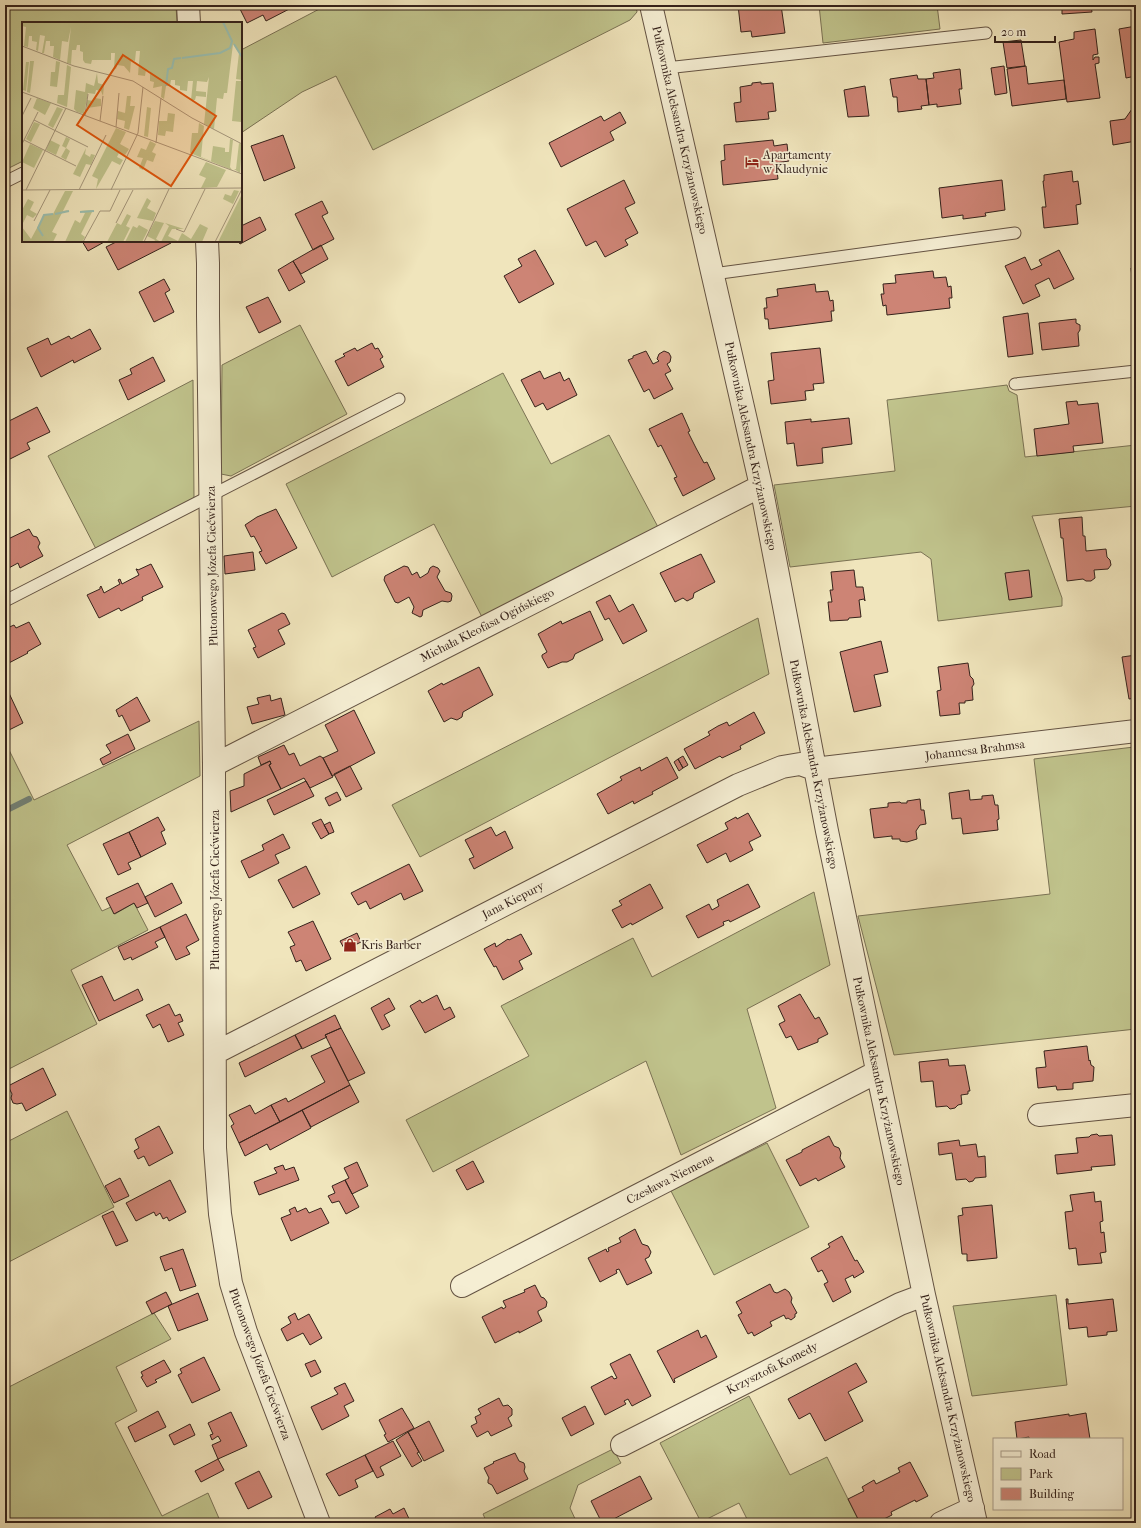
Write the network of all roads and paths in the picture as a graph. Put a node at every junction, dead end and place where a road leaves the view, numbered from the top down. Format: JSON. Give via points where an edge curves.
{"nodes":[{"id":1,"x":188,"y":5,"type":"edge"},
{"id":2,"x":651,"y":5,"type":"edge"},
{"id":3,"x":190,"y":22,"type":"edge"},
{"id":4,"x":986,"y":33,"type":"dead end"},
{"id":5,"x":666,"y":68,"type":"junction"},
{"id":6,"x":22,"y":174,"type":"edge"},
{"id":7,"x":5,"y":182,"type":"edge"},
{"id":8,"x":1015,"y":233,"type":"dead end"},
{"id":9,"x":207,"y":242,"type":"edge"},
{"id":10,"x":713,"y":274,"type":"junction"},
{"id":11,"x":1136,"y":371,"type":"edge"},
{"id":12,"x":1015,"y":384,"type":"dead end"},
{"id":13,"x":399,"y":399,"type":"dead end"},
{"id":14,"x":761,"y":486,"type":"junction"},
{"id":15,"x":211,"y":496,"type":"junction"},
{"id":16,"x":5,"y":601,"type":"edge"},
{"id":17,"x":1136,"y":731,"type":"edge"},
{"id":18,"x":214,"y":765,"type":"junction"},
{"id":19,"x":814,"y":769,"type":"junction"},
{"id":20,"x":215,"y":1053,"type":"junction"},
{"id":21,"x":878,"y":1072,"type":"junction"},
{"id":22,"x":1136,"y":1105,"type":"edge"},
{"id":23,"x":1039,"y":1115,"type":"dead end"},
{"id":24,"x":462,"y":1286,"type":"dead end"},
{"id":25,"x":924,"y":1296,"type":"junction"},
{"id":26,"x":622,"y":1445,"type":"dead end"},
{"id":27,"x":975,"y":1516,"type":"edge"},
{"id":28,"x":319,"y":1523,"type":"edge"},
{"id":29,"x":941,"y":1523,"type":"edge"}],
"edges":[{"from":1,"to":3,"type":"street"},
{"from":2,"to":5,"type":"street","name":"Pułkownika Aleksandra Krzyżanowskiego"},
{"from":4,"to":5,"type":"lane"},
{"from":5,"to":10,"type":"street","name":"Pułkownika Aleksandra Krzyżanowskiego"},
{"from":6,"to":7,"type":"lane"},
{"from":8,"to":10,"type":"lane"},
{"from":9,"to":15,"type":"street","name":"Plutonowego Józefa Ciećwierza"},
{"from":10,"to":14,"type":"street","name":"Pułkownika Aleksandra Krzyżanowskiego"},
{"from":11,"to":12,"type":"lane"},
{"from":13,"to":15,"type":"lane"},
{"from":14,"to":18,"type":"street","name":"Michała Kleofasa Ogińskiego"},
{"from":14,"to":19,"type":"street","name":"Pułkownika Aleksandra Krzyżanowskiego"},
{"from":15,"to":16,"type":"lane"},
{"from":15,"to":18,"type":"street","name":"Plutonowego Józefa Ciećwierza"},
{"from":17,"to":19,"type":"street","name":"Johannesa Brahmsa"},
{"from":18,"to":20,"type":"street","name":"Plutonowego Józefa Ciećwierza"},
{"from":19,"to":20,"type":"street","name":"Jana Kiepury","via":[[800,764],[782,767],[738,785]]},
{"from":19,"to":21,"type":"street","name":"Pułkownika Aleksandra Krzyżanowskiego"},
{"from":20,"to":28,"type":"street","name":"Plutonowego Józefa Ciećwierza","via":[[215,1148],[220,1214],[231,1283],[246,1332]]},
{"from":21,"to":24,"type":"street","name":"Czesława Niemena"},
{"from":21,"to":25,"type":"street","name":"Pułkownika Aleksandra Krzyżanowskiego"},
{"from":22,"to":23,"type":"street"},
{"from":25,"to":26,"type":"street","name":"Krzysztofa Komedy","via":[[900,1304]]},
{"from":25,"to":27,"type":"street","name":"Pułkownika Aleksandra Krzyżanowskiego"},
{"from":27,"to":29,"type":"street"}]}
